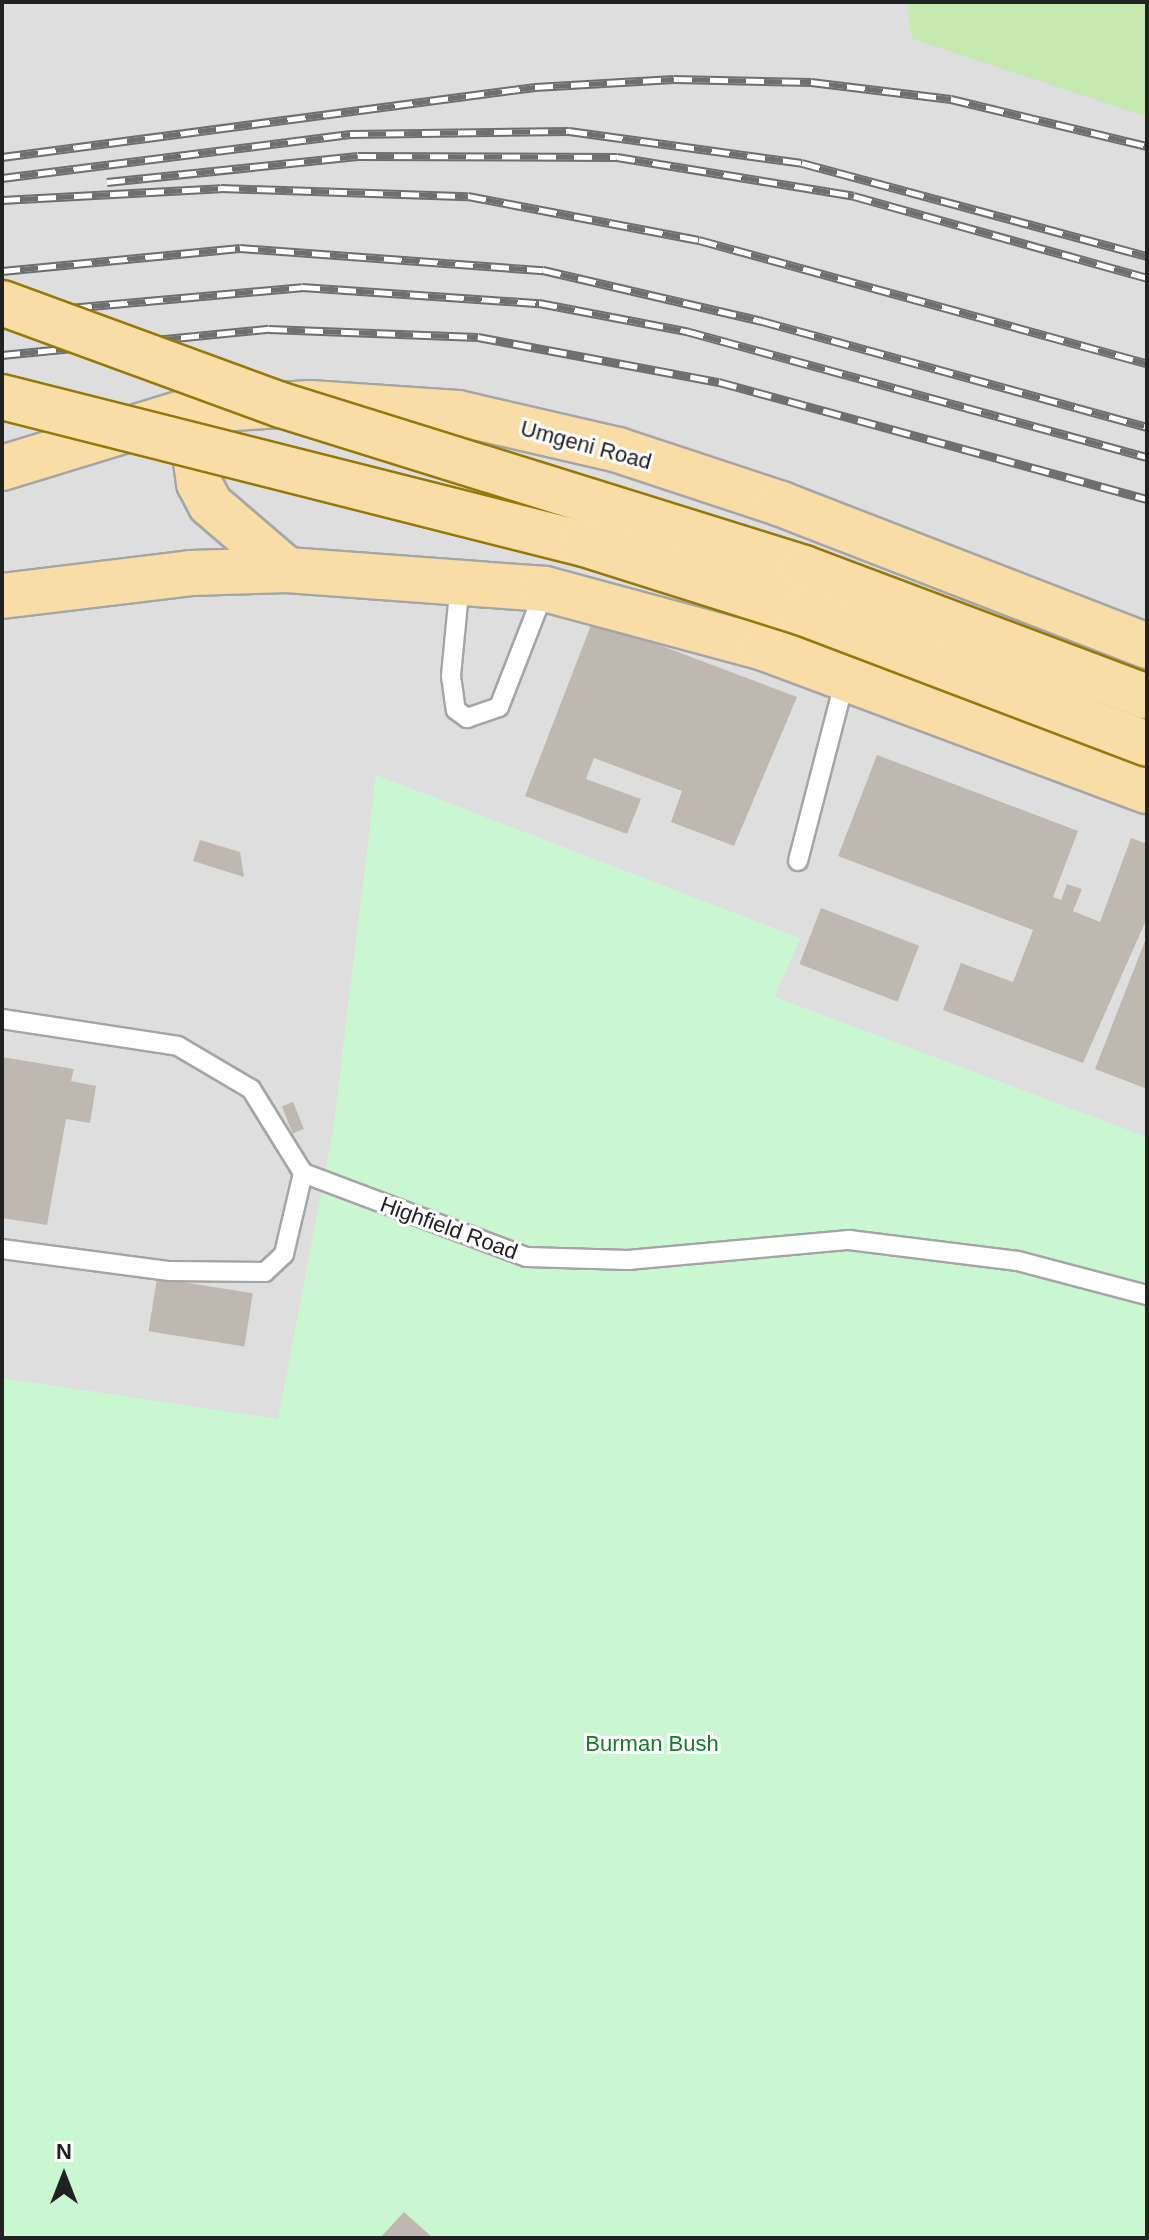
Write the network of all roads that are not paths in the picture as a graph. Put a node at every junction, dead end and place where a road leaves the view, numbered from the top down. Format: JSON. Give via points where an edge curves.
{"nodes":[{"id":1,"x":2,"y":303,"type":"edge"},
{"id":2,"x":2,"y":397,"type":"edge"},
{"id":3,"x":189,"y":411,"type":"junction"},
{"id":4,"x":2,"y":468,"type":"edge"},
{"id":5,"x":287,"y":570,"type":"junction"},
{"id":6,"x":461,"y":577,"type":"junction"},
{"id":7,"x":545,"y":589,"type":"junction"},
{"id":8,"x":2,"y":596,"type":"edge"},
{"id":9,"x":1147,"y":646,"type":"edge"},
{"id":10,"x":845,"y":676,"type":"junction"},
{"id":11,"x":1147,"y":697,"type":"edge"},
{"id":12,"x":1147,"y":744,"type":"edge"},
{"id":13,"x":1147,"y":791,"type":"edge"},
{"id":14,"x":798,"y":861,"type":"dead end"},
{"id":15,"x":2,"y":1019,"type":"edge"},
{"id":16,"x":303,"y":1173,"type":"junction"},
{"id":17,"x":2,"y":1249,"type":"edge"},
{"id":18,"x":1147,"y":1295,"type":"edge"}],
"edges":[{"from":1,"to":11,"type":"main road","bridge":true,"via":[[281,405],[804,568]]},
{"from":2,"to":12,"type":"main road","bridge":true,"via":[[584,544],[803,613]]},
{"from":3,"to":4,"type":"main road","name":"Umgeni Road"},
{"from":3,"to":5,"type":"main road","via":[[197,475],[210,504]]},
{"from":3,"to":9,"type":"main road","name":"Umgeni Road","via":[[310,403],[458,413],[618,450],[781,504]]},
{"from":5,"to":6,"type":"main road"},
{"from":5,"to":8,"type":"main road","via":[[191,573]]},
{"from":6,"to":7,"type":"main road"},
{"from":6,"to":7,"type":"lane","via":[[451,676],[453,703],[467,718],[499,707]]},
{"from":7,"to":10,"type":"main road"},
{"from":10,"to":13,"type":"main road"},
{"from":10,"to":14,"type":"lane"},
{"from":15,"to":16,"type":"lane","via":[[114,1031],[178,1046],[220,1067],[271,1110]]},
{"from":16,"to":17,"type":"lane","via":[[284,1254],[265,1272],[170,1271]]},
{"from":16,"to":18,"type":"lane","name":"Highfield Road","via":[[527,1257],[628,1260],[849,1240],[1018,1261]]}]}
